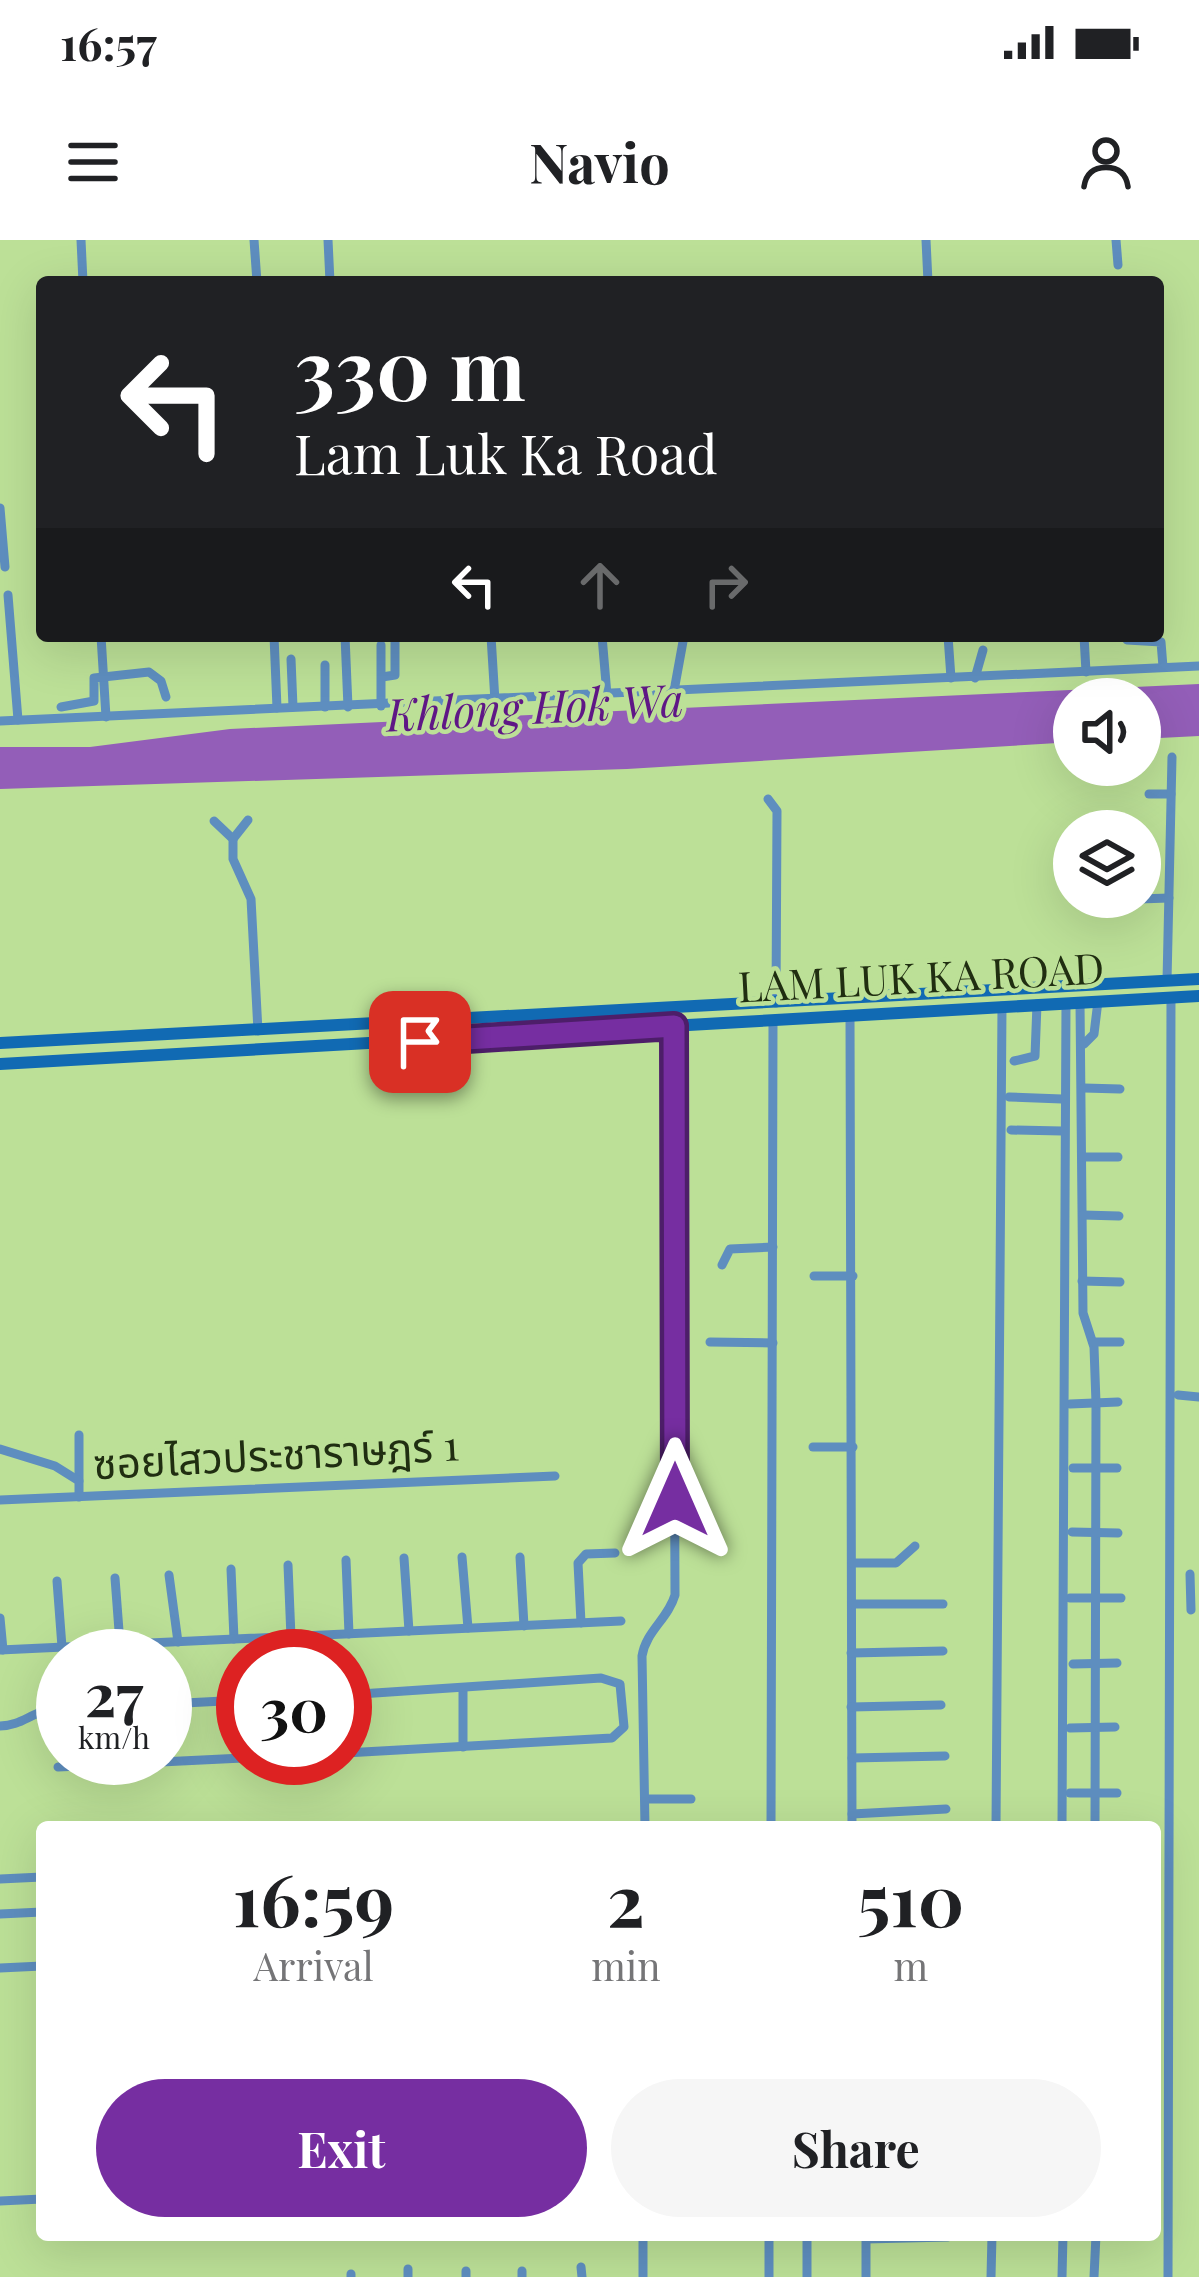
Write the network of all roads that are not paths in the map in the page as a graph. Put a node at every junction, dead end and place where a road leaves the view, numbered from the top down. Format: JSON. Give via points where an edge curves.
{"nodes":[{"id":1,"x":81,"y":240,"type":"edge"},
{"id":2,"x":254,"y":240,"type":"edge"},
{"id":3,"x":328,"y":240,"type":"edge"},
{"id":4,"x":926,"y":240,"type":"edge"},
{"id":5,"x":1116,"y":240,"type":"edge"},
{"id":6,"x":1118,"y":265,"type":"dead end"},
{"id":7,"x":83,"y":276,"type":"edge"},
{"id":8,"x":257,"y":276,"type":"edge"},
{"id":9,"x":330,"y":276,"type":"edge"},
{"id":10,"x":928,"y":276,"type":"edge"},
{"id":11,"x":0,"y":508,"type":"edge"},
{"id":12,"x":5,"y":567,"type":"dead end"},
{"id":13,"x":8,"y":595,"type":"dead end"},
{"id":14,"x":5,"y":620,"type":"edge"},
{"id":15,"x":101,"y":642,"type":"edge"},
{"id":16,"x":274,"y":642,"type":"edge"},
{"id":17,"x":345,"y":642,"type":"edge"},
{"id":18,"x":395,"y":642,"type":"edge"},
{"id":19,"x":491,"y":642,"type":"edge"},
{"id":20,"x":603,"y":642,"type":"edge"},
{"id":21,"x":683,"y":642,"type":"edge"},
{"id":22,"x":949,"y":642,"type":"edge"},
{"id":23,"x":1084,"y":642,"type":"edge"},
{"id":24,"x":1159,"y":642,"type":"edge"},
{"id":25,"x":381,"y":645,"type":"dead end"},
{"id":26,"x":983,"y":650,"type":"dead end"},
{"id":27,"x":291,"y":658,"type":"dead end"},
{"id":28,"x":325,"y":665,"type":"dead end"},
{"id":29,"x":1199,"y":666,"type":"edge"},
{"id":30,"x":1163,"y":668,"type":"junction"},
{"id":31,"x":1086,"y":672,"type":"junction"},
{"id":32,"x":104,"y":674,"type":"junction"},
{"id":33,"x":382,"y":677,"type":"junction"},
{"id":34,"x":952,"y":678,"type":"junction"},
{"id":35,"x":975,"y":678,"type":"junction"},
{"id":36,"x":674,"y":691,"type":"junction"},
{"id":37,"x":608,"y":695,"type":"junction"},
{"id":38,"x":14,"y":697,"type":"junction"},
{"id":39,"x":166,"y":697,"type":"dead end"},
{"id":40,"x":495,"y":701,"type":"junction"},
{"id":41,"x":381,"y":706,"type":"junction"},
{"id":42,"x":61,"y":707,"type":"dead end"},
{"id":43,"x":292,"y":707,"type":"junction"},
{"id":44,"x":326,"y":707,"type":"junction"},
{"id":45,"x":348,"y":707,"type":"junction"},
{"id":46,"x":277,"y":708,"type":"junction"},
{"id":47,"x":106,"y":717,"type":"junction"},
{"id":48,"x":18,"y":720,"type":"junction"},
{"id":49,"x":0,"y":721,"type":"edge"},
{"id":50,"x":1172,"y":757,"type":"dead end"},
{"id":51,"x":1149,"y":794,"type":"dead end"},
{"id":52,"x":1171,"y":794,"type":"junction"},
{"id":53,"x":768,"y":799,"type":"dead end"},
{"id":54,"x":248,"y":820,"type":"dead end"},
{"id":55,"x":214,"y":821,"type":"dead end"},
{"id":56,"x":233,"y":838,"type":"junction"},
{"id":57,"x":1161,"y":898,"type":"edge"},
{"id":58,"x":1168,"y":898,"type":"junction"},
{"id":59,"x":1199,"y":979,"type":"edge"},
{"id":60,"x":1167,"y":981,"type":"junction"},
{"id":61,"x":1199,"y":996,"type":"edge"},
{"id":62,"x":1171,"y":997,"type":"junction"},
{"id":63,"x":1098,"y":1001,"type":"junction"},
{"id":64,"x":1073,"y":1002,"type":"junction"},
{"id":65,"x":776,"y":1004,"type":"junction"},
{"id":66,"x":1037,"y":1004,"type":"junction"},
{"id":67,"x":1002,"y":1006,"type":"junction"},
{"id":68,"x":850,"y":1015,"type":"junction"},
{"id":69,"x":773,"y":1020,"type":"junction"},
{"id":70,"x":674,"y":1026,"type":"junction"},
{"id":71,"x":258,"y":1031,"type":"junction"},
{"id":72,"x":0,"y":1043,"type":"edge"},
{"id":73,"x":1084,"y":1044,"type":"junction"},
{"id":74,"x":1014,"y":1061,"type":"dead end"},
{"id":75,"x":0,"y":1064,"type":"edge"},
{"id":76,"x":1084,"y":1088,"type":"junction"},
{"id":77,"x":1120,"y":1088,"type":"dead end"},
{"id":78,"x":1009,"y":1097,"type":"dead end"},
{"id":79,"x":1062,"y":1099,"type":"junction"},
{"id":80,"x":1011,"y":1130,"type":"dead end"},
{"id":81,"x":1062,"y":1131,"type":"junction"},
{"id":82,"x":1083,"y":1157,"type":"junction"},
{"id":83,"x":1118,"y":1157,"type":"dead end"},
{"id":84,"x":1083,"y":1215,"type":"junction"},
{"id":85,"x":1119,"y":1216,"type":"dead end"},
{"id":86,"x":773,"y":1247,"type":"junction"},
{"id":87,"x":722,"y":1264,"type":"dead end"},
{"id":88,"x":814,"y":1276,"type":"dead end"},
{"id":89,"x":853,"y":1276,"type":"junction"},
{"id":90,"x":1082,"y":1281,"type":"junction"},
{"id":91,"x":1120,"y":1282,"type":"dead end"},
{"id":92,"x":710,"y":1342,"type":"dead end"},
{"id":93,"x":772,"y":1342,"type":"junction"},
{"id":94,"x":1093,"y":1342,"type":"junction"},
{"id":95,"x":1120,"y":1342,"type":"dead end"},
{"id":96,"x":1178,"y":1395,"type":"dead end"},
{"id":97,"x":1199,"y":1396,"type":"edge"},
{"id":98,"x":1096,"y":1402,"type":"junction"},
{"id":99,"x":1118,"y":1402,"type":"dead end"},
{"id":100,"x":1070,"y":1404,"type":"dead end"},
{"id":101,"x":79,"y":1436,"type":"dead end"},
{"id":102,"x":813,"y":1447,"type":"dead end"},
{"id":103,"x":853,"y":1448,"type":"junction"},
{"id":104,"x":0,"y":1449,"type":"edge"},
{"id":105,"x":1072,"y":1468,"type":"dead end"},
{"id":106,"x":1096,"y":1468,"type":"junction"},
{"id":107,"x":1117,"y":1468,"type":"dead end"},
{"id":108,"x":555,"y":1475,"type":"dead end"},
{"id":109,"x":79,"y":1481,"type":"junction"},
{"id":110,"x":79,"y":1497,"type":"junction"},
{"id":111,"x":0,"y":1500,"type":"edge"},
{"id":112,"x":1072,"y":1532,"type":"dead end"},
{"id":113,"x":1097,"y":1533,"type":"junction"},
{"id":114,"x":1118,"y":1533,"type":"dead end"},
{"id":115,"x":915,"y":1546,"type":"dead end"},
{"id":116,"x":615,"y":1553,"type":"dead end"},
{"id":117,"x":462,"y":1557,"type":"dead end"},
{"id":118,"x":520,"y":1557,"type":"dead end"},
{"id":119,"x":404,"y":1558,"type":"dead end"},
{"id":120,"x":346,"y":1560,"type":"dead end"},
{"id":121,"x":852,"y":1563,"type":"junction"},
{"id":122,"x":287,"y":1565,"type":"dead end"},
{"id":123,"x":231,"y":1569,"type":"dead end"},
{"id":124,"x":1190,"y":1574,"type":"dead end"},
{"id":125,"x":169,"y":1575,"type":"dead end"},
{"id":126,"x":116,"y":1578,"type":"dead end"},
{"id":127,"x":57,"y":1581,"type":"dead end"},
{"id":128,"x":1190,"y":1590,"type":"junction"},
{"id":129,"x":1167,"y":1591,"type":"junction"},
{"id":130,"x":1070,"y":1598,"type":"dead end"},
{"id":131,"x":1097,"y":1598,"type":"junction"},
{"id":132,"x":1121,"y":1598,"type":"dead end"},
{"id":133,"x":852,"y":1604,"type":"junction"},
{"id":134,"x":943,"y":1604,"type":"dead end"},
{"id":135,"x":1191,"y":1610,"type":"dead end"},
{"id":136,"x":0,"y":1618,"type":"edge"},
{"id":137,"x":621,"y":1622,"type":"dead end"},
{"id":138,"x":581,"y":1623,"type":"junction"},
{"id":139,"x":524,"y":1626,"type":"junction"},
{"id":140,"x":468,"y":1628,"type":"junction"},
{"id":141,"x":61,"y":1629,"type":"edge"},
{"id":142,"x":119,"y":1629,"type":"edge"},
{"id":143,"x":176,"y":1629,"type":"edge"},
{"id":144,"x":234,"y":1629,"type":"edge"},
{"id":145,"x":291,"y":1629,"type":"edge"},
{"id":146,"x":349,"y":1629,"type":"edge"},
{"id":147,"x":409,"y":1631,"type":"junction"},
{"id":148,"x":372,"y":1633,"type":"edge"},
{"id":149,"x":36,"y":1648,"type":"edge"},
{"id":150,"x":2,"y":1650,"type":"edge"},
{"id":151,"x":943,"y":1651,"type":"dead end"},
{"id":152,"x":851,"y":1653,"type":"junction"},
{"id":153,"x":1096,"y":1663,"type":"junction"},
{"id":154,"x":1117,"y":1663,"type":"dead end"},
{"id":155,"x":1073,"y":1664,"type":"dead end"},
{"id":156,"x":463,"y":1690,"type":"junction"},
{"id":157,"x":372,"y":1694,"type":"edge"},
{"id":158,"x":941,"y":1706,"type":"dead end"},
{"id":159,"x":850,"y":1707,"type":"junction"},
{"id":160,"x":36,"y":1710,"type":"edge"},
{"id":161,"x":0,"y":1726,"type":"edge"},
{"id":162,"x":1095,"y":1726,"type":"junction"},
{"id":163,"x":1115,"y":1727,"type":"dead end"},
{"id":164,"x":1070,"y":1728,"type":"dead end"},
{"id":165,"x":463,"y":1747,"type":"junction"},
{"id":166,"x":372,"y":1752,"type":"edge"},
{"id":167,"x":944,"y":1756,"type":"dead end"},
{"id":168,"x":852,"y":1758,"type":"junction"},
{"id":169,"x":1070,"y":1793,"type":"dead end"},
{"id":170,"x":1094,"y":1793,"type":"junction"},
{"id":171,"x":1117,"y":1793,"type":"dead end"},
{"id":172,"x":645,"y":1799,"type":"junction"},
{"id":173,"x":691,"y":1799,"type":"dead end"},
{"id":174,"x":946,"y":1809,"type":"dead end"},
{"id":175,"x":852,"y":1814,"type":"junction"},
{"id":176,"x":645,"y":1821,"type":"edge"},
{"id":177,"x":771,"y":1821,"type":"edge"},
{"id":178,"x":852,"y":1821,"type":"edge"},
{"id":179,"x":996,"y":1821,"type":"edge"},
{"id":180,"x":1062,"y":1821,"type":"edge"},
{"id":181,"x":1095,"y":1821,"type":"edge"},
{"id":182,"x":36,"y":1877,"type":"edge"},
{"id":183,"x":0,"y":1879,"type":"edge"},
{"id":184,"x":36,"y":1912,"type":"edge"},
{"id":185,"x":0,"y":1914,"type":"edge"},
{"id":186,"x":36,"y":1966,"type":"edge"},
{"id":187,"x":0,"y":1968,"type":"edge"},
{"id":188,"x":36,"y":2199,"type":"edge"},
{"id":189,"x":0,"y":2201,"type":"edge"},
{"id":190,"x":643,"y":2241,"type":"edge"},
{"id":191,"x":769,"y":2241,"type":"edge"},
{"id":192,"x":807,"y":2241,"type":"edge"},
{"id":193,"x":866,"y":2241,"type":"edge"},
{"id":194,"x":992,"y":2241,"type":"edge"},
{"id":195,"x":1063,"y":2241,"type":"edge"},
{"id":196,"x":1096,"y":2241,"type":"edge"},
{"id":197,"x":643,"y":2277,"type":"edge"},
{"id":198,"x":769,"y":2277,"type":"edge"},
{"id":199,"x":807,"y":2277,"type":"edge"},
{"id":200,"x":866,"y":2277,"type":"edge"},
{"id":201,"x":992,"y":2277,"type":"edge"},
{"id":202,"x":1063,"y":2277,"type":"edge"},
{"id":203,"x":1094,"y":2277,"type":"edge"},
{"id":204,"x":1168,"y":2277,"type":"edge"}],
"edges":[{"from":1,"to":7,"type":"street"},
{"from":2,"to":8,"type":"street"},
{"from":3,"to":9,"type":"street"},
{"from":4,"to":10,"type":"street"},
{"from":5,"to":6,"type":"street"},
{"from":11,"to":12,"type":"street"},
{"from":13,"to":14,"type":"street"},
{"from":14,"to":38,"type":"street"},
{"from":15,"to":32,"type":"street"},
{"from":16,"to":46,"type":"street"},
{"from":17,"to":45,"type":"street"},
{"from":18,"to":33,"type":"street","via":[[394,675]]},
{"from":19,"to":40,"type":"street"},
{"from":20,"to":37,"type":"street"},
{"from":21,"to":36,"type":"street"},
{"from":22,"to":34,"type":"street"},
{"from":23,"to":31,"type":"street"},
{"from":24,"to":30,"type":"street"},
{"from":25,"to":33,"type":"street"},
{"from":26,"to":35,"type":"street"},
{"from":27,"to":43,"type":"street"},
{"from":28,"to":44,"type":"street"},
{"from":29,"to":30,"type":"street"},
{"from":30,"to":31,"type":"street"},
{"from":31,"to":35,"type":"street"},
{"from":32,"to":39,"type":"street","via":[[149,672]]},
{"from":32,"to":42,"type":"street","via":[[94,678],[94,701]]},
{"from":32,"to":47,"type":"street"},
{"from":33,"to":41,"type":"street"},
{"from":34,"to":35,"type":"street"},
{"from":34,"to":36,"type":"street"},
{"from":36,"to":37,"type":"street"},
{"from":37,"to":40,"type":"street"},
{"from":38,"to":48,"type":"street"},
{"from":38,"to":49,"type":"street"},
{"from":40,"to":41,"type":"street"},
{"from":41,"to":45,"type":"street"},
{"from":43,"to":44,"type":"street"},
{"from":43,"to":46,"type":"street"},
{"from":44,"to":45,"type":"street"},
{"from":46,"to":47,"type":"street"},
{"from":47,"to":48,"type":"street"},
{"from":48,"to":49,"type":"street"},
{"from":50,"to":52,"type":"street"},
{"from":51,"to":52,"type":"street"},
{"from":52,"to":58,"type":"street"},
{"from":53,"to":65,"type":"street","via":[[777,811]]},
{"from":54,"to":56,"type":"street"},
{"from":55,"to":56,"type":"street"},
{"from":56,"to":71,"type":"street","via":[[232,859],[251,899]]},
{"from":57,"to":58,"type":"street"},
{"from":58,"to":60,"type":"street"},
{"from":59,"to":60,"type":"main road","name":"LAM LUK KA ROAD"},
{"from":60,"to":65,"type":"main road","name":"LAM LUK KA ROAD"},
{"from":61,"to":62,"type":"main road","name":"LAM LUK KA ROAD"},
{"from":62,"to":63,"type":"main road","name":"LAM LUK KA ROAD"},
{"from":62,"to":129,"type":"street"},
{"from":63,"to":64,"type":"main road","name":"LAM LUK KA ROAD"},
{"from":63,"to":73,"type":"street","via":[[1094,1034]]},
{"from":64,"to":66,"type":"main road","name":"LAM LUK KA ROAD"},
{"from":64,"to":73,"type":"street"},
{"from":64,"to":79,"type":"street"},
{"from":65,"to":71,"type":"main road","name":"LAM LUK KA ROAD"},
{"from":66,"to":67,"type":"main road","name":"LAM LUK KA ROAD"},
{"from":66,"to":74,"type":"street","via":[[1035,1056]]},
{"from":67,"to":68,"type":"main road","name":"LAM LUK KA ROAD"},
{"from":67,"to":179,"type":"street"},
{"from":68,"to":69,"type":"main road","name":"LAM LUK KA ROAD"},
{"from":68,"to":89,"type":"street"},
{"from":69,"to":70,"type":"main road","name":"LAM LUK KA ROAD"},
{"from":69,"to":86,"type":"street"},
{"from":70,"to":75,"type":"main road","name":"LAM LUK KA ROAD"},
{"from":70,"to":172,"type":"street","via":[[675,1595],[644,1642]]},
{"from":71,"to":72,"type":"main road","name":"LAM LUK KA ROAD"},
{"from":73,"to":76,"type":"street"},
{"from":76,"to":77,"type":"street"},
{"from":76,"to":82,"type":"street"},
{"from":78,"to":79,"type":"street"},
{"from":79,"to":81,"type":"street"},
{"from":80,"to":81,"type":"street"},
{"from":81,"to":180,"type":"street"},
{"from":82,"to":83,"type":"street"},
{"from":82,"to":84,"type":"street"},
{"from":84,"to":85,"type":"street"},
{"from":84,"to":90,"type":"street"},
{"from":86,"to":87,"type":"street","via":[[730,1249]]},
{"from":86,"to":93,"type":"street"},
{"from":88,"to":89,"type":"street"},
{"from":89,"to":103,"type":"street"},
{"from":90,"to":91,"type":"street"},
{"from":90,"to":94,"type":"street"},
{"from":92,"to":93,"type":"street"},
{"from":93,"to":177,"type":"street"},
{"from":94,"to":95,"type":"street"},
{"from":94,"to":98,"type":"street"},
{"from":96,"to":97,"type":"street"},
{"from":98,"to":99,"type":"street"},
{"from":98,"to":100,"type":"street"},
{"from":98,"to":106,"type":"street"},
{"from":101,"to":109,"type":"street"},
{"from":102,"to":103,"type":"street"},
{"from":103,"to":121,"type":"street"},
{"from":104,"to":109,"type":"street"},
{"from":105,"to":106,"type":"street"},
{"from":106,"to":107,"type":"street"},
{"from":106,"to":113,"type":"street"},
{"from":108,"to":110,"type":"street","name":"ซอยไสวประชาราษฎร์ 1"},
{"from":109,"to":110,"type":"street"},
{"from":110,"to":111,"type":"street","name":"ซอยไสวประชาราษฎร์ 1"},
{"from":112,"to":113,"type":"street"},
{"from":113,"to":114,"type":"street"},
{"from":113,"to":131,"type":"street"},
{"from":115,"to":121,"type":"street","via":[[896,1563]]},
{"from":116,"to":138,"type":"street","via":[[578,1563]]},
{"from":117,"to":140,"type":"street"},
{"from":118,"to":139,"type":"street"},
{"from":119,"to":147,"type":"street"},
{"from":120,"to":146,"type":"street"},
{"from":121,"to":133,"type":"street"},
{"from":122,"to":145,"type":"street"},
{"from":123,"to":144,"type":"street"},
{"from":124,"to":128,"type":"street"},
{"from":125,"to":143,"type":"street"},
{"from":126,"to":142,"type":"street"},
{"from":127,"to":141,"type":"street"},
{"from":128,"to":129,"type":"street"},
{"from":128,"to":135,"type":"street"},
{"from":129,"to":204,"type":"street"},
{"from":130,"to":131,"type":"street"},
{"from":131,"to":132,"type":"street"},
{"from":131,"to":153,"type":"street"},
{"from":133,"to":134,"type":"street"},
{"from":133,"to":152,"type":"street"},
{"from":136,"to":150,"type":"street"},
{"from":137,"to":138,"type":"street"},
{"from":138,"to":139,"type":"street"},
{"from":139,"to":140,"type":"street"},
{"from":140,"to":147,"type":"street"},
{"from":147,"to":148,"type":"street"},
{"from":149,"to":150,"type":"street"},
{"from":151,"to":152,"type":"street"},
{"from":152,"to":159,"type":"street"},
{"from":153,"to":154,"type":"street"},
{"from":153,"to":155,"type":"street"},
{"from":153,"to":162,"type":"street"},
{"from":156,"to":157,"type":"street"},
{"from":156,"to":165,"type":"street"},
{"from":156,"to":165,"type":"street","via":[[601,1678],[624,1691],[624,1727],[612,1738]]},
{"from":158,"to":159,"type":"street"},
{"from":159,"to":168,"type":"street"},
{"from":160,"to":161,"type":"street"},
{"from":162,"to":163,"type":"street"},
{"from":162,"to":164,"type":"street"},
{"from":162,"to":170,"type":"street"},
{"from":165,"to":166,"type":"street"},
{"from":167,"to":168,"type":"street"},
{"from":168,"to":175,"type":"street"},
{"from":169,"to":170,"type":"street"},
{"from":170,"to":171,"type":"street"},
{"from":170,"to":181,"type":"street"},
{"from":172,"to":173,"type":"street"},
{"from":172,"to":176,"type":"street"},
{"from":174,"to":175,"type":"street"},
{"from":175,"to":178,"type":"street"},
{"from":182,"to":183,"type":"street"},
{"from":184,"to":185,"type":"street"},
{"from":186,"to":187,"type":"street"},
{"from":188,"to":189,"type":"street"},
{"from":190,"to":197,"type":"street"},
{"from":191,"to":198,"type":"street"},
{"from":192,"to":199,"type":"street"},
{"from":193,"to":200,"type":"street"},
{"from":194,"to":201,"type":"street"},
{"from":195,"to":202,"type":"street"},
{"from":196,"to":203,"type":"street"}]}
